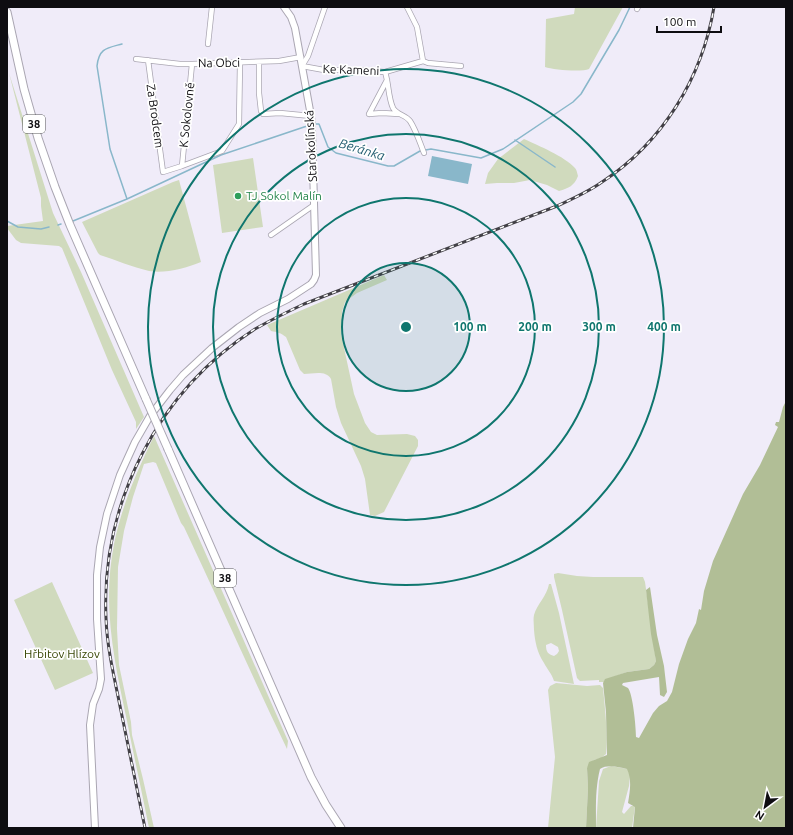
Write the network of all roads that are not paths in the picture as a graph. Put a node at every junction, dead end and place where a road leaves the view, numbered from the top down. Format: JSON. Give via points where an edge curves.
{"nodes":[{"id":1,"x":212,"y":7,"type":"edge"},
{"id":2,"x":284,"y":7,"type":"edge"},
{"id":3,"x":325,"y":7,"type":"edge"},
{"id":4,"x":407,"y":7,"type":"edge"},
{"id":5,"x":7,"y":12,"type":"edge"},
{"id":6,"x":208,"y":44,"type":"dead end"},
{"id":7,"x":301,"y":57,"type":"junction"},
{"id":8,"x":136,"y":59,"type":"dead end"},
{"id":9,"x":148,"y":60,"type":"junction"},
{"id":10,"x":422,"y":61,"type":"junction"},
{"id":11,"x":259,"y":62,"type":"junction"},
{"id":12,"x":240,"y":63,"type":"junction"},
{"id":13,"x":192,"y":64,"type":"junction"},
{"id":14,"x":302,"y":66,"type":"junction"},
{"id":15,"x":461,"y":66,"type":"dead end"},
{"id":16,"x":385,"y":72,"type":"junction"},
{"id":17,"x":387,"y":79,"type":"junction"},
{"id":18,"x":399,"y":114,"type":"junction"},
{"id":19,"x":312,"y":122,"type":"junction"},
{"id":20,"x":424,"y":153,"type":"dead end"},
{"id":21,"x":182,"y":166,"type":"junction"},
{"id":22,"x":314,"y":205,"type":"junction"},
{"id":23,"x":271,"y":235,"type":"dead end"},
{"id":24,"x":95,"y":828,"type":"edge"},
{"id":25,"x":341,"y":828,"type":"edge"}],
"edges":[{"from":1,"to":6,"type":"street"},
{"from":2,"to":7,"type":"street","name":"Starokolínská","via":[[294,22]]},
{"from":3,"to":14,"type":"street"},
{"from":4,"to":10,"type":"street","via":[[417,26]]},
{"from":5,"to":25,"type":"main road","number":"38","bridge":true,"via":[[38,138],[70,225],[311,777]]},
{"from":7,"to":11,"type":"street","name":"Na Obci"},
{"from":7,"to":14,"type":"street","name":"Starokolínská"},
{"from":8,"to":9,"type":"street","name":"Na Obci"},
{"from":9,"to":13,"type":"street","name":"Na Obci"},
{"from":9,"to":21,"type":"street","name":"Za Brodcem","via":[[163,172]]},
{"from":10,"to":15,"type":"street","name":"Ke Kameni"},
{"from":10,"to":16,"type":"street","name":"Ke Kameni"},
{"from":11,"to":12,"type":"street","name":"Na Obci"},
{"from":11,"to":19,"type":"street","via":[[262,114],[280,113]]},
{"from":12,"to":13,"type":"street","name":"Na Obci"},
{"from":12,"to":21,"type":"street","via":[[239,124],[222,151]]},
{"from":13,"to":21,"type":"street","name":"K Sokolovně"},
{"from":14,"to":16,"type":"street","name":"Ke Kameni","via":[[324,70]]},
{"from":14,"to":19,"type":"street","name":"Starokolínská"},
{"from":16,"to":17,"type":"street"},
{"from":17,"to":18,"type":"street","via":[[393,108]]},
{"from":17,"to":18,"type":"street","via":[[369,114]]},
{"from":18,"to":20,"type":"street","via":[[410,120]]},
{"from":19,"to":22,"type":"street","name":"Starokolínská"},
{"from":22,"to":23,"type":"street"},
{"from":22,"to":24,"type":"street","name":"Starokolínská","via":[[314,280],[239,328],[206,353],[183,375],[150,416],[120,475],[107,514],[97,575],[101,679],[90,725]]}]}
